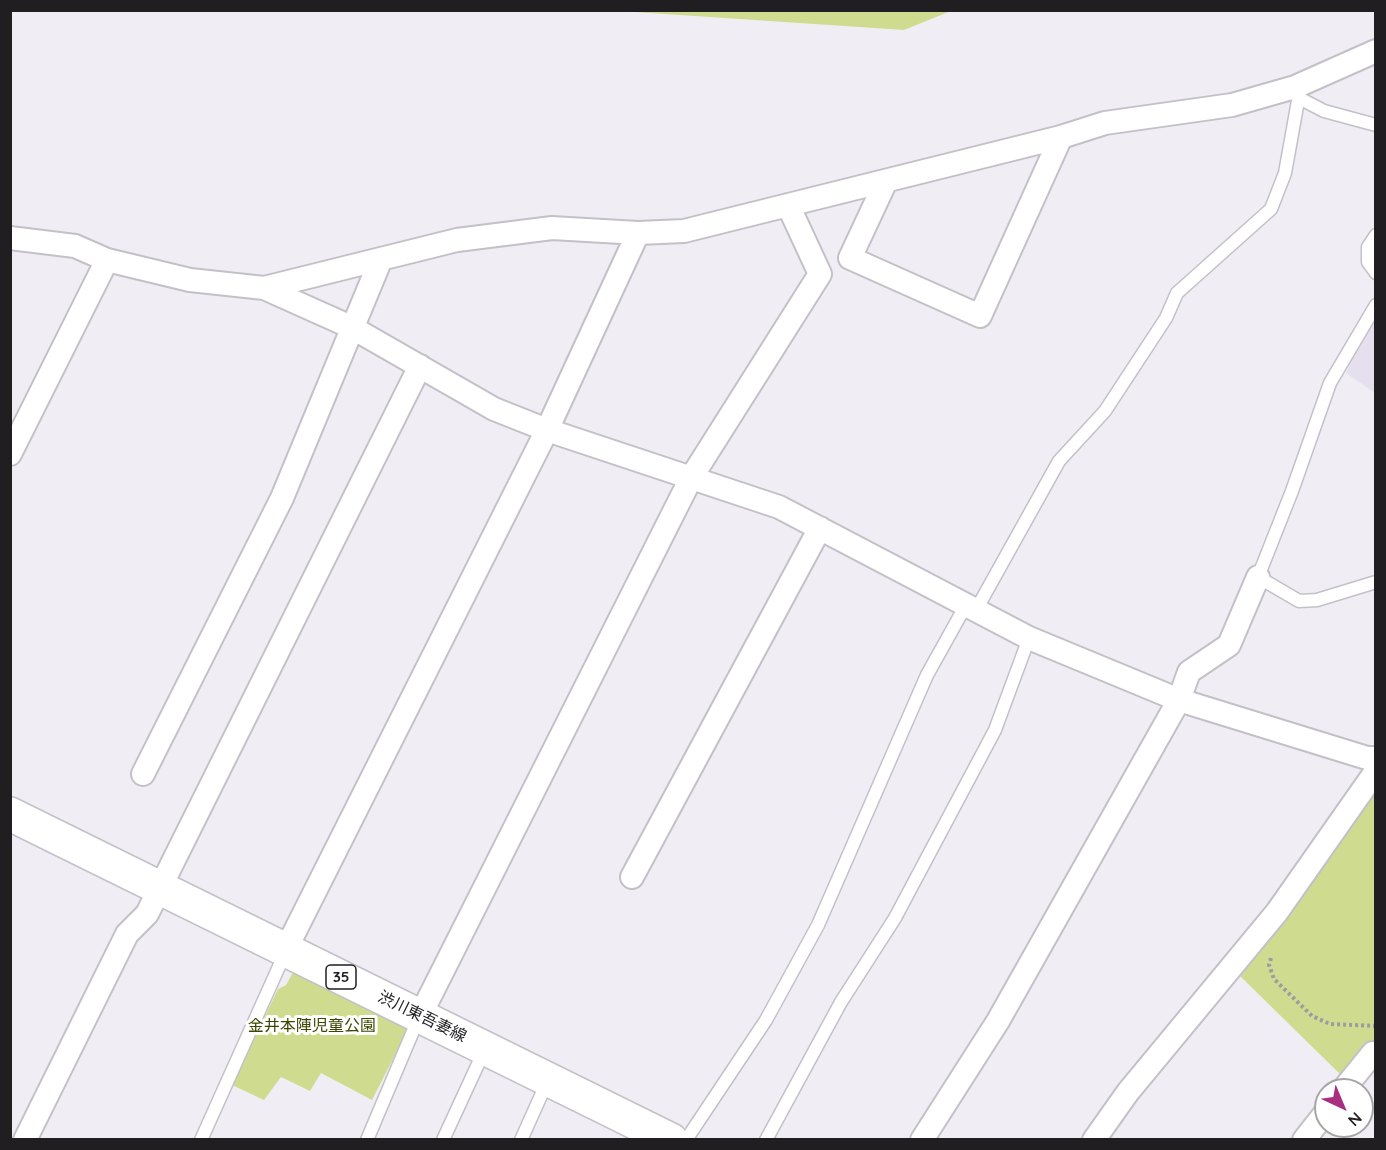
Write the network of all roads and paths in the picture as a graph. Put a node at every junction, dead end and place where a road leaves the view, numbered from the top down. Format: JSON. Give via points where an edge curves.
{"nodes":[{"id":1,"x":1376,"y":51,"type":"edge"},
{"id":2,"x":1300,"y":91,"type":"junction"},
{"id":3,"x":1376,"y":124,"type":"edge"},
{"id":4,"x":1061,"y":137,"type":"junction"},
{"id":5,"x":886,"y":181,"type":"junction"},
{"id":6,"x":789,"y":206,"type":"junction"},
{"id":7,"x":638,"y":234,"type":"junction"},
{"id":8,"x":1376,"y":235,"type":"edge"},
{"id":9,"x":10,"y":238,"type":"edge"},
{"id":10,"x":381,"y":259,"type":"junction"},
{"id":11,"x":107,"y":260,"type":"junction"},
{"id":12,"x":1376,"y":273,"type":"edge"},
{"id":13,"x":264,"y":288,"type":"junction"},
{"id":14,"x":1376,"y":305,"type":"edge"},
{"id":15,"x":351,"y":327,"type":"junction"},
{"id":16,"x":420,"y":366,"type":"junction"},
{"id":17,"x":548,"y":430,"type":"junction"},
{"id":18,"x":10,"y":454,"type":"edge"},
{"id":19,"x":691,"y":478,"type":"junction"},
{"id":20,"x":820,"y":528,"type":"junction"},
{"id":21,"x":1258,"y":577,"type":"junction"},
{"id":22,"x":1376,"y":582,"type":"edge"},
{"id":23,"x":971,"y":608,"type":"junction"},
{"id":24,"x":1029,"y":638,"type":"junction"},
{"id":25,"x":1179,"y":700,"type":"junction"},
{"id":26,"x":1376,"y":758,"type":"edge"},
{"id":27,"x":1376,"y":771,"type":"edge"},
{"id":28,"x":143,"y":774,"type":"dead end"},
{"id":29,"x":10,"y":814,"type":"edge"},
{"id":30,"x":632,"y":877,"type":"dead end"},
{"id":31,"x":160,"y":888,"type":"junction"},
{"id":32,"x":1272,"y":949,"type":"dead end"},
{"id":33,"x":286,"y":950,"type":"junction"},
{"id":34,"x":420,"y":1016,"type":"junction"},
{"id":35,"x":1376,"y":1026,"type":"edge"},
{"id":36,"x":486,"y":1048,"type":"junction"},
{"id":37,"x":1374,"y":1052,"type":"edge"},
{"id":38,"x":549,"y":1078,"type":"junction"},
{"id":39,"x":1353,"y":1078,"type":"edge"},
{"id":40,"x":1314,"y":1127,"type":"edge"},
{"id":41,"x":674,"y":1139,"type":"edge"},
{"id":42,"x":25,"y":1140,"type":"edge"},
{"id":43,"x":201,"y":1140,"type":"edge"},
{"id":44,"x":367,"y":1140,"type":"edge"},
{"id":45,"x":444,"y":1140,"type":"edge"},
{"id":46,"x":521,"y":1140,"type":"edge"},
{"id":47,"x":765,"y":1140,"type":"edge"},
{"id":48,"x":922,"y":1140,"type":"edge"},
{"id":49,"x":1094,"y":1140,"type":"edge"},
{"id":50,"x":1304,"y":1140,"type":"edge"}],
"edges":[{"from":1,"to":2,"type":"street"},
{"from":2,"to":3,"type":"lane","via":[[1324,111]]},
{"from":2,"to":4,"type":"street","via":[[1105,123]]},
{"from":2,"to":23,"type":"lane","via":[[1285,172],[1271,209],[1177,293],[1166,318],[1106,411],[1059,461]]},
{"from":4,"to":5,"type":"street"},
{"from":4,"to":5,"type":"street","via":[[980,316],[850,258]]},
{"from":5,"to":6,"type":"street"},
{"from":6,"to":7,"type":"street","via":[[684,231]]},
{"from":6,"to":19,"type":"street","via":[[820,274]]},
{"from":7,"to":10,"type":"street","via":[[552,228],[457,240]]},
{"from":7,"to":17,"type":"street"},
{"from":8,"to":12,"type":"lane","via":[[1368,247],[1368,262]]},
{"from":9,"to":11,"type":"street","via":[[75,246]]},
{"from":10,"to":13,"type":"street"},
{"from":10,"to":15,"type":"street"},
{"from":11,"to":13,"type":"street","via":[[190,280]]},
{"from":11,"to":18,"type":"street"},
{"from":13,"to":15,"type":"street"},
{"from":14,"to":21,"type":"lane","via":[[1330,382]]},
{"from":15,"to":16,"type":"street"},
{"from":15,"to":28,"type":"street","via":[[282,498]]},
{"from":16,"to":17,"type":"street","via":[[494,409]]},
{"from":16,"to":31,"type":"street"},
{"from":17,"to":19,"type":"street"},
{"from":17,"to":33,"type":"street"},
{"from":19,"to":20,"type":"street","via":[[779,507]]},
{"from":19,"to":34,"type":"street"},
{"from":20,"to":23,"type":"street"},
{"from":20,"to":30,"type":"street"},
{"from":21,"to":22,"type":"lane","via":[[1299,601],[1317,600]]},
{"from":21,"to":25,"type":"street","via":[[1228,645],[1189,672]]},
{"from":23,"to":24,"type":"street"},
{"from":23,"to":41,"type":"lane","via":[[927,675],[818,925],[766,1020]]},
{"from":24,"to":25,"type":"street"},
{"from":24,"to":47,"type":"lane","via":[[995,730],[895,918],[841,1002]]},
{"from":25,"to":26,"type":"street"},
{"from":25,"to":48,"type":"street","via":[[998,1021]]},
{"from":27,"to":49,"type":"street","via":[[1277,912],[1128,1092]]},
{"from":29,"to":31,"type":"main road","name":"渋川東吾妻線","number":"35"},
{"from":31,"to":33,"type":"main road","name":"渋川東吾妻線","number":"35"},
{"from":31,"to":42,"type":"street","via":[[147,914],[127,934]]},
{"from":32,"to":35,"type":"path","via":[[1269,965],[1274,979],[1312,1016],[1330,1024]]},
{"from":33,"to":34,"type":"main road","name":"渋川東吾妻線","number":"35"},
{"from":33,"to":43,"type":"lane"},
{"from":34,"to":36,"type":"main road","name":"渋川東吾妻線","number":"35"},
{"from":34,"to":44,"type":"lane"},
{"from":36,"to":38,"type":"main road","name":"渋川東吾妻線","number":"35"},
{"from":36,"to":45,"type":"lane"},
{"from":37,"to":39,"type":"street"},
{"from":38,"to":41,"type":"main road","name":"渋川東吾妻線","number":"35"},
{"from":38,"to":46,"type":"lane"},
{"from":40,"to":50,"type":"street"}]}
